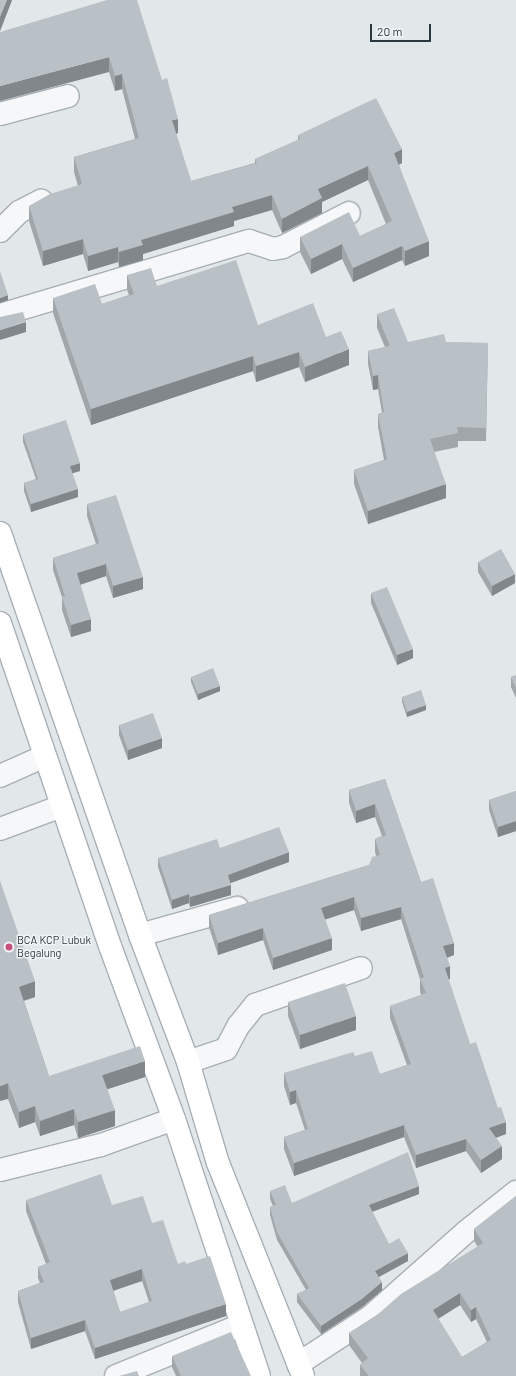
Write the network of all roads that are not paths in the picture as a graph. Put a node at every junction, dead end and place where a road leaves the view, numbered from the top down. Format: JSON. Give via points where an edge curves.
{"nodes":[{"id":1,"x":68,"y":96,"type":"dead end"},
{"id":2,"x":0,"y":114,"type":"edge"},
{"id":3,"x":41,"y":201,"type":"edge"},
{"id":4,"x":349,"y":213,"type":"edge"},
{"id":5,"x":0,"y":231,"type":"edge"},
{"id":6,"x":0,"y":315,"type":"edge"},
{"id":7,"x":0,"y":533,"type":"edge"},
{"id":8,"x":0,"y":622,"type":"edge"},
{"id":9,"x":45,"y":756,"type":"junction"},
{"id":10,"x":0,"y":776,"type":"edge"},
{"id":11,"x":62,"y":806,"type":"junction"},
{"id":12,"x":0,"y":829,"type":"edge"},
{"id":13,"x":254,"y":902,"type":"edge"},
{"id":14,"x":140,"y":935,"type":"junction"},
{"id":15,"x":361,"y":968,"type":"dead end"},
{"id":16,"x":188,"y":1062,"type":"junction"},
{"id":17,"x":174,"y":1119,"type":"junction"},
{"id":18,"x":0,"y":1170,"type":"edge"},
{"id":19,"x":516,"y":1192,"type":"edge"},
{"id":20,"x":241,"y":1325,"type":"junction"},
{"id":21,"x":300,"y":1370,"type":"edge"},
{"id":22,"x":116,"y":1376,"type":"edge"},
{"id":23,"x":259,"y":1376,"type":"edge"}],
"edges":[{"from":1,"to":2,"type":"street"},
{"from":3,"to":5,"type":"street","via":[[19,212]]},
{"from":4,"to":6,"type":"street","via":[[283,247],[273,249],[249,242]]},
{"from":7,"to":14,"type":"highway"},
{"from":8,"to":9,"type":"highway"},
{"from":9,"to":10,"type":"street"},
{"from":9,"to":11,"type":"highway"},
{"from":11,"to":12,"type":"street"},
{"from":11,"to":17,"type":"highway"},
{"from":13,"to":14,"type":"street"},
{"from":14,"to":16,"type":"highway"},
{"from":15,"to":16,"type":"street","via":[[255,1005],[238,1025],[226,1049]]},
{"from":16,"to":21,"type":"highway","via":[[218,1163]]},
{"from":17,"to":18,"type":"street","via":[[101,1145]]},
{"from":17,"to":20,"type":"highway"},
{"from":19,"to":21,"type":"street","via":[[467,1231],[370,1317]]},
{"from":20,"to":22,"type":"street"},
{"from":20,"to":23,"type":"highway"}]}
